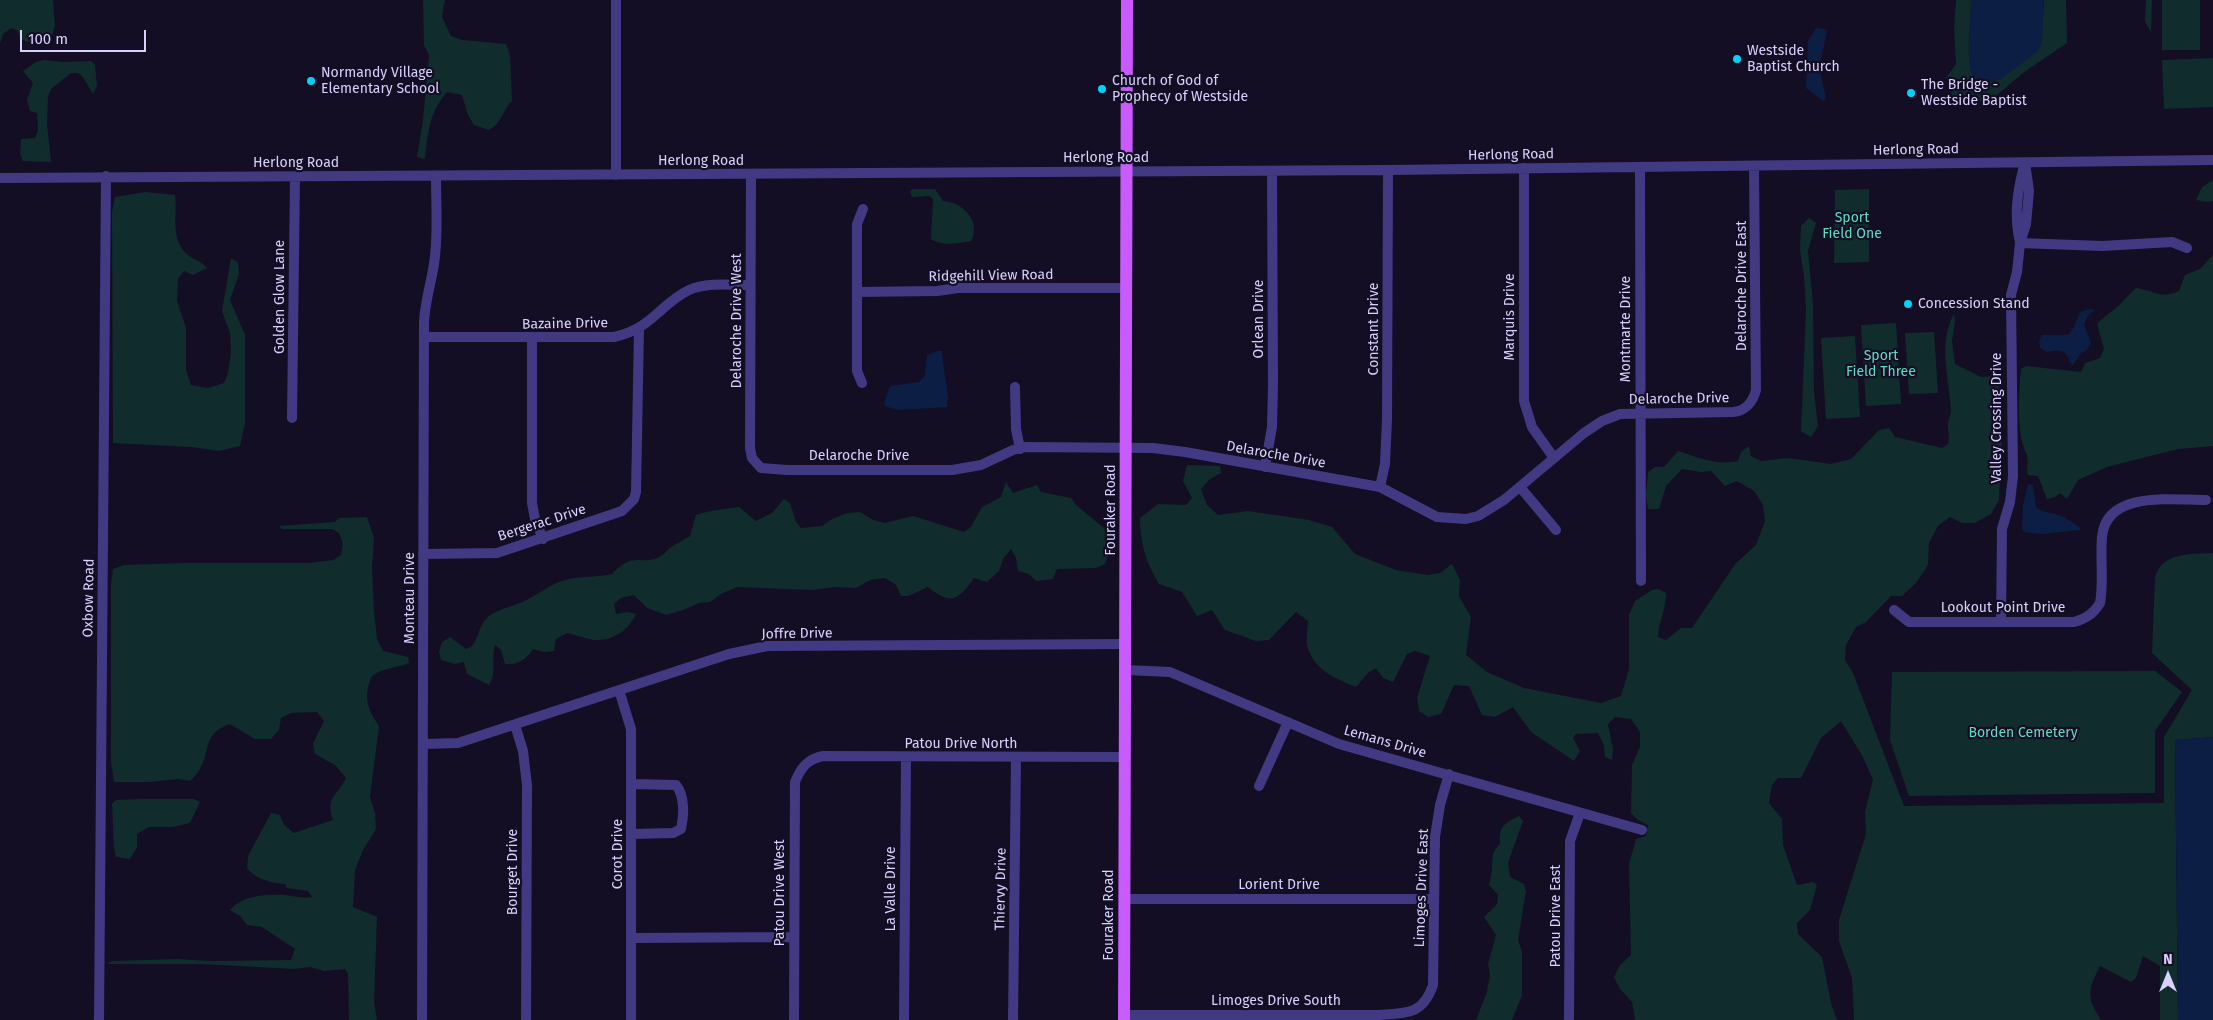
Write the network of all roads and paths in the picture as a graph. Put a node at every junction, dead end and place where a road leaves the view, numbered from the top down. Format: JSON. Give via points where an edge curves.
{"nodes":[{"id":1,"x":616,"y":0,"type":"edge"},
{"id":2,"x":1127,"y":0,"type":"edge"},
{"id":3,"x":2213,"y":160,"type":"edge"},
{"id":4,"x":2025,"y":163,"type":"junction"},
{"id":5,"x":1640,"y":167,"type":"junction"},
{"id":6,"x":1754,"y":167,"type":"junction"},
{"id":7,"x":1524,"y":168,"type":"junction"},
{"id":8,"x":1388,"y":170,"type":"junction"},
{"id":9,"x":1126,"y":171,"type":"junction"},
{"id":10,"x":1272,"y":171,"type":"junction"},
{"id":11,"x":616,"y":175,"type":"junction"},
{"id":12,"x":751,"y":175,"type":"junction"},
{"id":13,"x":106,"y":176,"type":"junction"},
{"id":14,"x":295,"y":177,"type":"junction"},
{"id":15,"x":436,"y":177,"type":"junction"},
{"id":16,"x":0,"y":178,"type":"edge"},
{"id":17,"x":863,"y":209,"type":"dead end"},
{"id":18,"x":2020,"y":243,"type":"junction"},
{"id":19,"x":2187,"y":248,"type":"dead end"},
{"id":20,"x":750,"y":285,"type":"junction"},
{"id":21,"x":1126,"y":288,"type":"junction"},
{"id":22,"x":857,"y":292,"type":"junction"},
{"id":23,"x":640,"y":328,"type":"junction"},
{"id":24,"x":424,"y":337,"type":"junction"},
{"id":25,"x":532,"y":338,"type":"junction"},
{"id":26,"x":862,"y":383,"type":"dead end"},
{"id":27,"x":1015,"y":387,"type":"dead end"},
{"id":28,"x":1750,"y":404,"type":"joint"},
{"id":29,"x":1640,"y":414,"type":"junction"},
{"id":30,"x":292,"y":418,"type":"dead end"},
{"id":31,"x":1126,"y":448,"type":"junction"},
{"id":32,"x":1020,"y":449,"type":"junction"},
{"id":33,"x":1554,"y":458,"type":"junction"},
{"id":34,"x":757,"y":465,"type":"joint"},
{"id":35,"x":1264,"y":466,"type":"junction"},
{"id":36,"x":1380,"y":487,"type":"junction"},
{"id":37,"x":1520,"y":487,"type":"junction"},
{"id":38,"x":2206,"y":500,"type":"dead end"},
{"id":39,"x":1556,"y":530,"type":"dead end"},
{"id":40,"x":543,"y":539,"type":"junction"},
{"id":41,"x":423,"y":554,"type":"junction"},
{"id":42,"x":1641,"y":582,"type":"dead end"},
{"id":43,"x":1894,"y":610,"type":"dead end"},
{"id":44,"x":2001,"y":622,"type":"junction"},
{"id":45,"x":1126,"y":644,"type":"junction"},
{"id":46,"x":1126,"y":670,"type":"junction"},
{"id":47,"x":620,"y":690,"type":"junction"},
{"id":48,"x":1288,"y":722,"type":"junction"},
{"id":49,"x":515,"y":725,"type":"junction"},
{"id":50,"x":424,"y":744,"type":"junction"},
{"id":51,"x":906,"y":757,"type":"junction"},
{"id":52,"x":1016,"y":757,"type":"junction"},
{"id":53,"x":1125,"y":757,"type":"junction"},
{"id":54,"x":801,"y":768,"type":"joint"},
{"id":55,"x":1448,"y":774,"type":"junction"},
{"id":56,"x":631,"y":784,"type":"junction"},
{"id":57,"x":1259,"y":786,"type":"dead end"},
{"id":58,"x":1580,"y":813,"type":"junction"},
{"id":59,"x":1642,"y":830,"type":"dead end"},
{"id":60,"x":631,"y":834,"type":"junction"},
{"id":61,"x":1124,"y":899,"type":"junction"},
{"id":62,"x":1434,"y":899,"type":"junction"},
{"id":63,"x":794,"y":937,"type":"junction"},
{"id":64,"x":632,"y":938,"type":"junction"},
{"id":65,"x":1425,"y":1002,"type":"joint"},
{"id":66,"x":1124,"y":1017,"type":"edge"},
{"id":67,"x":99,"y":1020,"type":"edge"},
{"id":68,"x":422,"y":1020,"type":"edge"},
{"id":69,"x":526,"y":1020,"type":"edge"},
{"id":70,"x":631,"y":1020,"type":"edge"},
{"id":71,"x":794,"y":1020,"type":"edge"},
{"id":72,"x":904,"y":1020,"type":"edge"},
{"id":73,"x":1013,"y":1020,"type":"edge"},
{"id":74,"x":1569,"y":1020,"type":"edge"}],
"edges":[{"from":1,"to":11,"type":"street"},
{"from":2,"to":9,"type":"main road","name":"Fouraker Road"},
{"from":3,"to":4,"type":"street","name":"Herlong Road"},
{"from":4,"to":6,"type":"street","name":"Herlong Road"},
{"from":4,"to":18,"type":"street","name":"Valley Crossing Drive","via":[[2018,192],[2016,225]]},
{"from":5,"to":6,"type":"street","name":"Herlong Road"},
{"from":5,"to":7,"type":"street","name":"Herlong Road"},
{"from":5,"to":29,"type":"street","name":"Montmarte Drive"},
{"from":6,"to":28,"type":"street","name":"Delaroche Drive East","via":[[1756,390]]},
{"from":7,"to":8,"type":"street","name":"Herlong Road"},
{"from":7,"to":33,"type":"street","name":"Marquis Drive","via":[[1524,401],[1532,427]]},
{"from":8,"to":10,"type":"street","name":"Herlong Road"},
{"from":8,"to":36,"type":"street","name":"Constant Drive","via":[[1387,420],[1385,464]]},
{"from":9,"to":10,"type":"street","name":"Herlong Road"},
{"from":9,"to":12,"type":"street","name":"Herlong Road"},
{"from":9,"to":21,"type":"main road","name":"Fouraker Road"},
{"from":10,"to":35,"type":"street","name":"Orlean Drive","via":[[1273,393],[1272,427]]},
{"from":11,"to":12,"type":"street","name":"Herlong Road"},
{"from":11,"to":15,"type":"street","name":"Herlong Road"},
{"from":12,"to":20,"type":"street","name":"Delaroche Drive West"},
{"from":13,"to":14,"type":"street","name":"Herlong Road"},
{"from":13,"to":16,"type":"street","name":"Herlong Road"},
{"from":13,"to":67,"type":"street","name":"Oxbow Road"},
{"from":14,"to":15,"type":"street","name":"Herlong Road"},
{"from":14,"to":30,"type":"street","name":"Golden Glow Lane"},
{"from":15,"to":24,"type":"street","name":"Monteau Drive","via":[[436,253],[425,299]]},
{"from":17,"to":22,"type":"street","via":[[857,224]]},
{"from":18,"to":19,"type":"street","via":[[2102,246],[2172,242]]},
{"from":18,"to":44,"type":"street","name":"Valley Crossing Drive","via":[[2011,295],[2013,476],[2002,528]]},
{"from":20,"to":23,"type":"street","name":"Bazaine Drive","via":[[704,286],[690,290]]},
{"from":20,"to":34,"type":"street","name":"Delaroche Drive West","via":[[750,448]]},
{"from":21,"to":22,"type":"street","name":"Ridgehill View Road"},
{"from":21,"to":31,"type":"main road","name":"Fouraker Road"},
{"from":22,"to":26,"type":"street","via":[[857,371]]},
{"from":23,"to":25,"type":"street","name":"Bazaine Drive","via":[[606,338]]},
{"from":23,"to":40,"type":"street","name":"Bergerac Drive","via":[[634,499],[622,511]]},
{"from":24,"to":25,"type":"street","name":"Bazaine Drive"},
{"from":24,"to":41,"type":"street","name":"Monteau Drive"},
{"from":25,"to":40,"type":"street","via":[[532,504]]},
{"from":27,"to":32,"type":"street"},
{"from":28,"to":29,"type":"street","name":"Delaroche Drive","via":[[1738,412]]},
{"from":29,"to":33,"type":"street","name":"Delaroche Drive","via":[[1620,414],[1602,421]]},
{"from":29,"to":42,"type":"street","name":"Montmarte Drive"},
{"from":31,"to":32,"type":"street","name":"Delaroche Drive"},
{"from":31,"to":35,"type":"street","name":"Delaroche Drive","via":[[1169,450]]},
{"from":31,"to":45,"type":"main road","name":"Fouraker Road"},
{"from":32,"to":34,"type":"street","name":"Delaroche Drive","via":[[981,465],[952,470],[786,470]]},
{"from":33,"to":37,"type":"street","name":"Delaroche Drive"},
{"from":35,"to":36,"type":"street","name":"Delaroche Drive"},
{"from":36,"to":37,"type":"street","name":"Delaroche Drive","via":[[1437,517],[1456,520],[1478,516]]},
{"from":37,"to":39,"type":"street"},
{"from":38,"to":44,"type":"street","name":"Lookout Point Drive","via":[[2137,501],[2109,518],[2102,536],[2100,603],[2085,619],[2074,622]]},
{"from":40,"to":41,"type":"street","name":"Bergerac Drive","via":[[497,553]]},
{"from":41,"to":50,"type":"street","name":"Monteau Drive"},
{"from":43,"to":44,"type":"street","name":"Lookout Point Drive","via":[[1909,622]]},
{"from":45,"to":46,"type":"main road","name":"Fouraker Road"},
{"from":45,"to":47,"type":"street","name":"Joffre Drive","via":[[767,646],[737,651]]},
{"from":46,"to":48,"type":"street","name":"Lemans Drive","via":[[1170,672]]},
{"from":46,"to":53,"type":"main road","name":"Fouraker Road"},
{"from":47,"to":49,"type":"street","name":"Joffre Drive"},
{"from":47,"to":56,"type":"street","name":"Corot Drive","via":[[630,729]]},
{"from":48,"to":55,"type":"street","name":"Lemans Drive","via":[[1339,744]]},
{"from":48,"to":57,"type":"street"},
{"from":49,"to":50,"type":"street","name":"Joffre Drive","via":[[458,743]]},
{"from":49,"to":69,"type":"street","name":"Bourget Drive","via":[[523,752],[527,785]]},
{"from":50,"to":68,"type":"street","name":"Monteau Drive"},
{"from":51,"to":52,"type":"street","name":"Patou Drive North"},
{"from":51,"to":54,"type":"street","name":"Patou Drive North","via":[[823,756],[812,759]]},
{"from":51,"to":72,"type":"street","name":"La Valle Drive"},
{"from":52,"to":53,"type":"street","name":"Patou Drive North"},
{"from":52,"to":73,"type":"street","name":"Thiervy Drive"},
{"from":53,"to":61,"type":"main road","name":"Fouraker Road"},
{"from":54,"to":63,"type":"street","name":"Patou Drive West","via":[[795,782]]},
{"from":55,"to":58,"type":"street","name":"Lemans Drive"},
{"from":55,"to":62,"type":"street","name":"Limoges Drive East","via":[[1435,837]]},
{"from":56,"to":60,"type":"street","name":"Corot Drive"},
{"from":56,"to":60,"type":"street","via":[[676,785],[682,792],[683,820],[680,829],[673,833]]},
{"from":58,"to":59,"type":"street","name":"Lemans Drive"},
{"from":58,"to":74,"type":"street","name":"Patou Drive East","via":[[1570,841]]},
{"from":60,"to":64,"type":"street","name":"Corot Drive"},
{"from":61,"to":62,"type":"street","name":"Lorient Drive"},
{"from":61,"to":66,"type":"main road","name":"Fouraker Road"},
{"from":62,"to":65,"type":"street","name":"Limoges Drive East","via":[[1433,985]]},
{"from":63,"to":64,"type":"street"},
{"from":63,"to":71,"type":"street","name":"Patou Drive West"},
{"from":64,"to":70,"type":"street","name":"Corot Drive"},
{"from":65,"to":66,"type":"street","name":"Limoges Drive South","via":[[1409,1012],[1379,1015]]}]}
